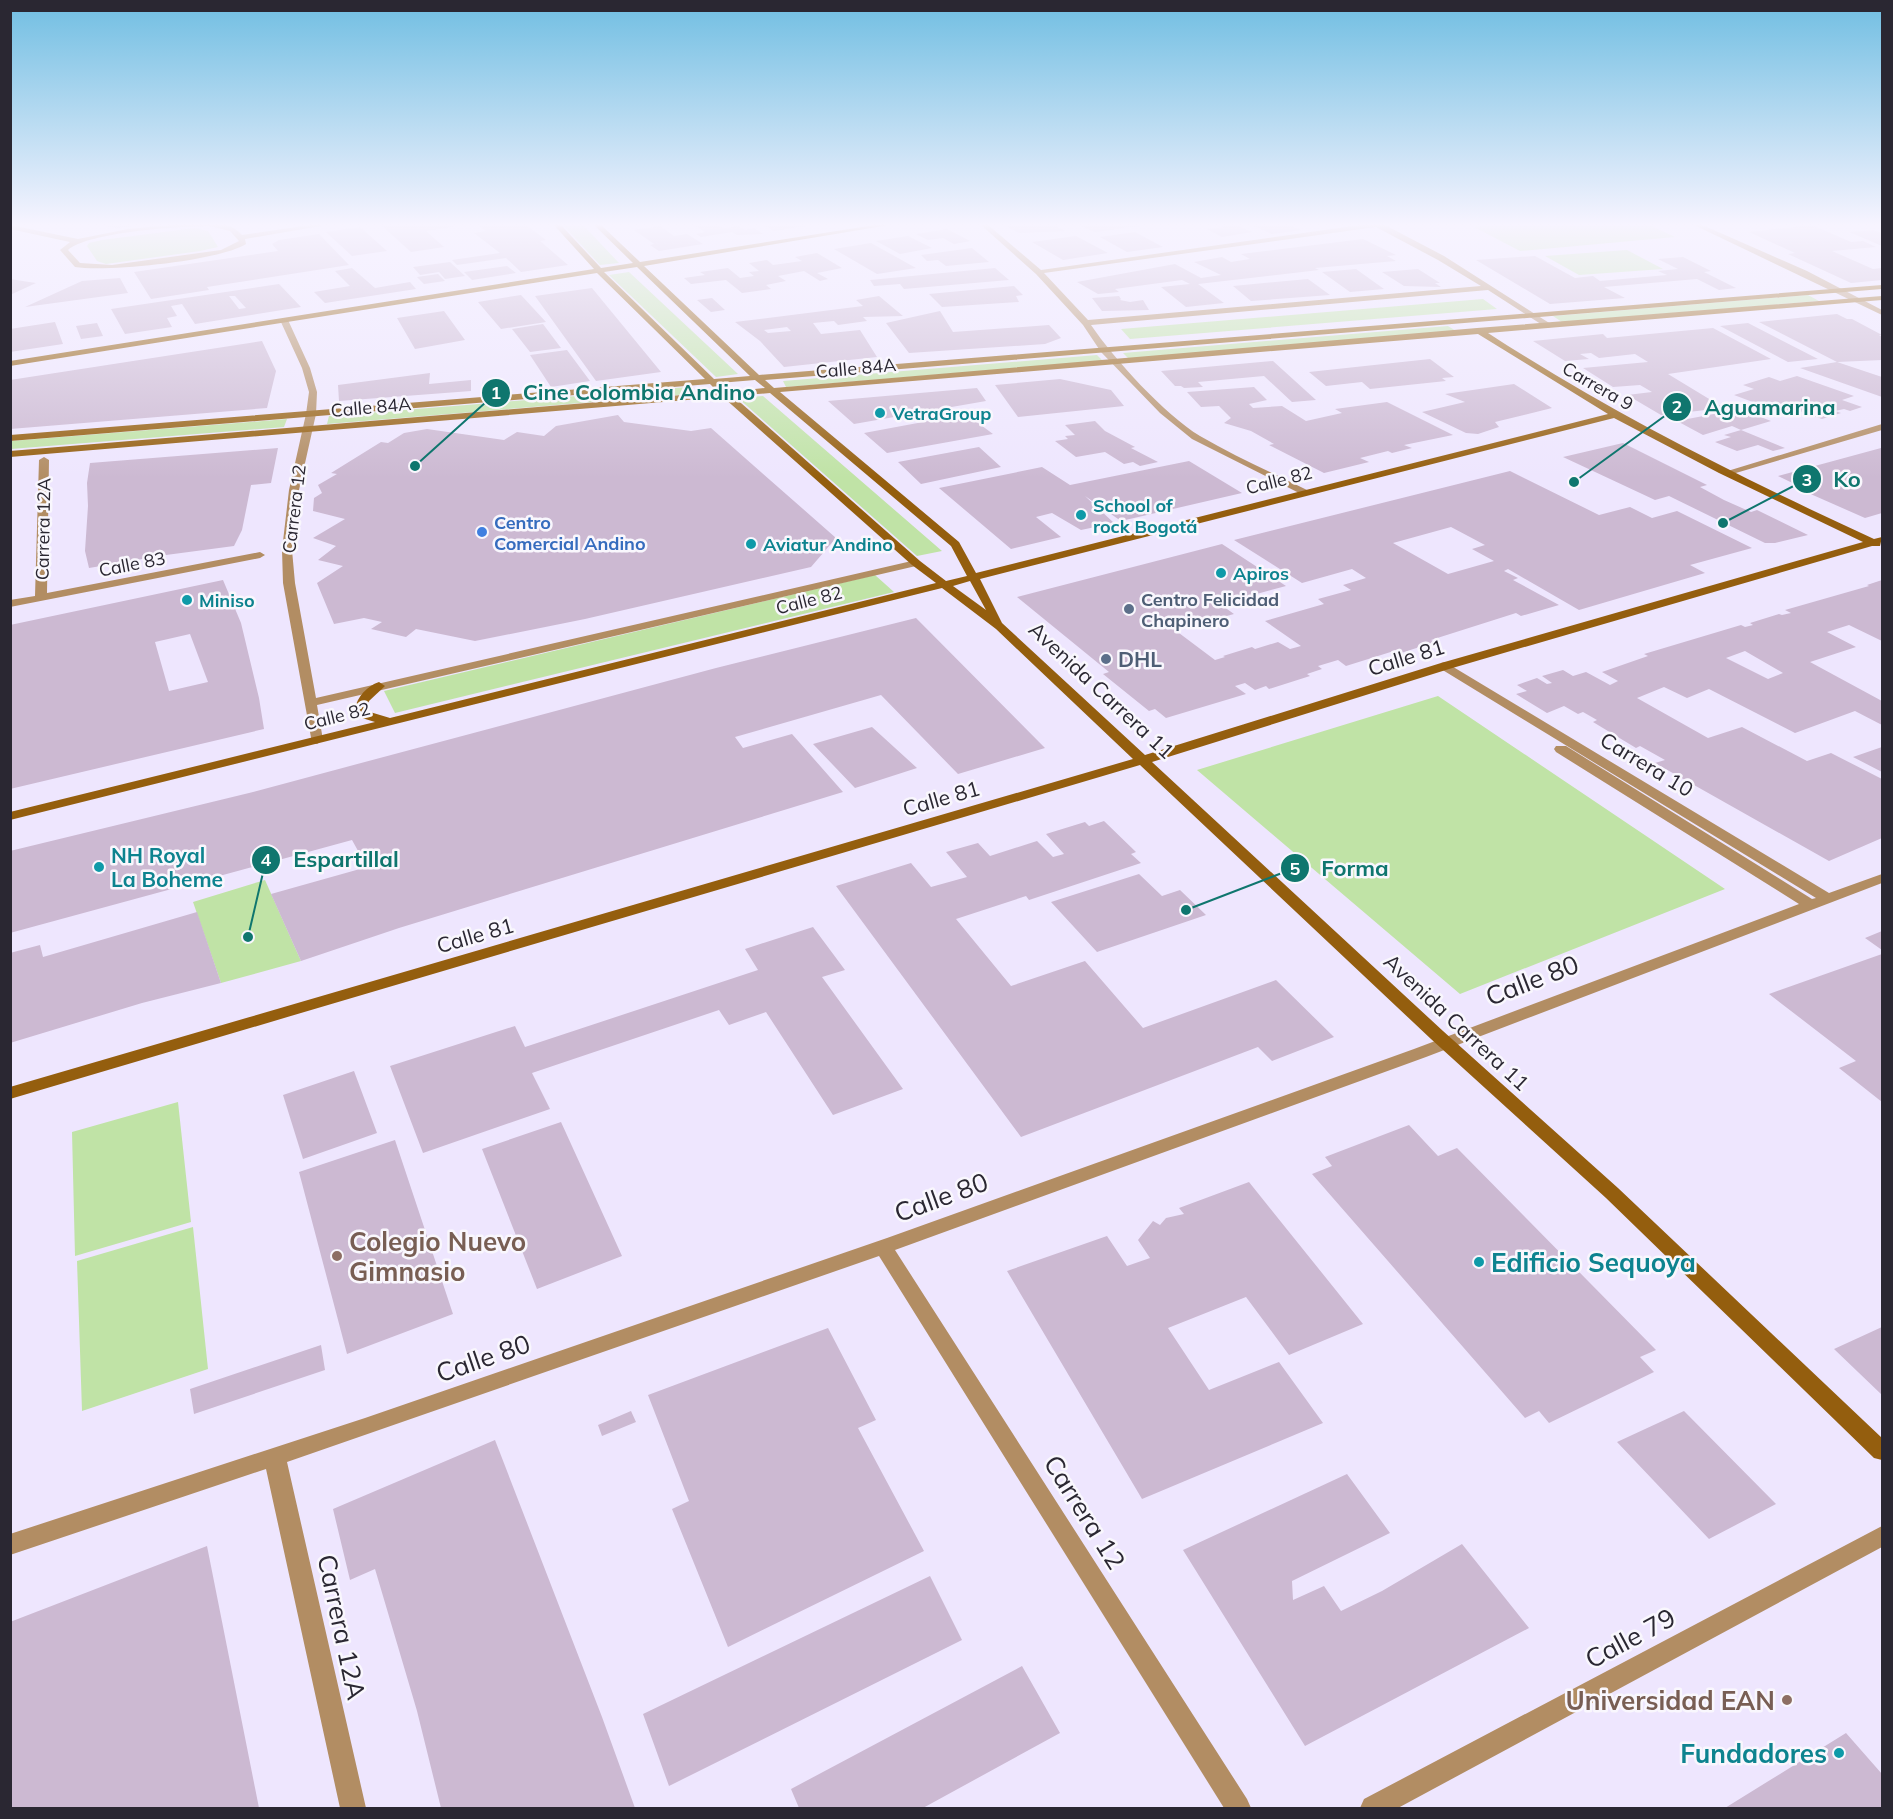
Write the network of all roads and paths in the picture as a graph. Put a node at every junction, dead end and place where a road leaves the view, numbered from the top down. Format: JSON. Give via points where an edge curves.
{"nodes":[{"id":1,"x":354,"y":309,"type":"edge"},
{"id":2,"x":638,"y":309,"type":"edge"},
{"id":3,"x":685,"y":309,"type":"edge"},
{"id":4,"x":1073,"y":309,"type":"edge"},
{"id":5,"x":1249,"y":309,"type":"edge"},
{"id":6,"x":1523,"y":309,"type":"edge"},
{"id":7,"x":1617,"y":309,"type":"edge"},
{"id":8,"x":1752,"y":309,"type":"edge"},
{"id":9,"x":1534,"y":316,"type":"junction"},
{"id":10,"x":284,"y":320,"type":"junction"},
{"id":11,"x":1465,"y":322,"type":"junction"},
{"id":12,"x":1086,"y":323,"type":"junction"},
{"id":13,"x":1550,"y":326,"type":"junction"},
{"id":14,"x":1480,"y":332,"type":"junction"},
{"id":15,"x":1104,"y":350,"type":"junction"},
{"id":16,"x":1115,"y":362,"type":"junction"},
{"id":17,"x":10,"y":363,"type":"edge"},
{"id":18,"x":758,"y":378,"type":"junction"},
{"id":19,"x":712,"y":382,"type":"junction"},
{"id":20,"x":773,"y":391,"type":"junction"},
{"id":21,"x":726,"y":395,"type":"junction"},
{"id":22,"x":311,"y":414,"type":"junction"},
{"id":23,"x":1614,"y":415,"type":"junction"},
{"id":24,"x":1882,"y":427,"type":"edge"},
{"id":25,"x":307,"y":429,"type":"junction"},
{"id":26,"x":10,"y":438,"type":"edge"},
{"id":27,"x":10,"y":454,"type":"edge"},
{"id":28,"x":44,"y":460,"type":"dead end"},
{"id":29,"x":1725,"y":473,"type":"junction"},
{"id":30,"x":1303,"y":492,"type":"junction"},
{"id":31,"x":1879,"y":544,"type":"edge"},
{"id":32,"x":260,"y":555,"type":"dead end"},
{"id":33,"x":916,"y":563,"type":"junction"},
{"id":34,"x":973,"y":578,"type":"junction"},
{"id":35,"x":944,"y":584,"type":"junction"},
{"id":36,"x":41,"y":598,"type":"junction"},
{"id":37,"x":10,"y":604,"type":"edge"},
{"id":38,"x":1000,"y":627,"type":"junction"},
{"id":39,"x":1439,"y":668,"type":"junction"},
{"id":40,"x":379,"y":686,"type":"junction"},
{"id":41,"x":310,"y":703,"type":"junction"},
{"id":42,"x":390,"y":722,"type":"junction"},
{"id":43,"x":317,"y":740,"type":"junction"},
{"id":44,"x":1144,"y":760,"type":"junction"},
{"id":45,"x":10,"y":816,"type":"edge"},
{"id":46,"x":1882,"y":878,"type":"edge"},
{"id":47,"x":1827,"y":898,"type":"junction"},
{"id":48,"x":1810,"y":904,"type":"junction"},
{"id":49,"x":1444,"y":1042,"type":"junction"},
{"id":50,"x":10,"y":1093,"type":"edge"},
{"id":51,"x":883,"y":1247,"type":"junction"},
{"id":52,"x":1882,"y":1451,"type":"edge"},
{"id":53,"x":275,"y":1459,"type":"junction"},
{"id":54,"x":1882,"y":1536,"type":"edge"},
{"id":55,"x":10,"y":1545,"type":"edge"},
{"id":56,"x":353,"y":1809,"type":"edge"},
{"id":57,"x":1238,"y":1809,"type":"edge"},
{"id":58,"x":1373,"y":1809,"type":"edge"}],
"edges":[{"from":1,"to":10,"type":"street"},
{"from":2,"to":19,"type":"street","name":"Avenida Carrera 11"},
{"from":3,"to":18,"type":"street","name":"Avenida Carrera 11"},
{"from":4,"to":12,"type":"street"},
{"from":5,"to":12,"type":"street"},
{"from":6,"to":9,"type":"street"},
{"from":7,"to":9,"type":"street","name":"Calle 84A"},
{"from":8,"to":13,"type":"street","name":"Calle 84A"},
{"from":9,"to":11,"type":"street","name":"Calle 84A"},
{"from":9,"to":13,"type":"street"},
{"from":10,"to":17,"type":"street"},
{"from":10,"to":22,"type":"street","name":"Carrera 12","via":[[313,392]]},
{"from":11,"to":14,"type":"street","name":"Carrera 9"},
{"from":11,"to":15,"type":"street","name":"Calle 84A"},
{"from":12,"to":15,"type":"street"},
{"from":13,"to":14,"type":"street","name":"Calle 84A"},
{"from":14,"to":16,"type":"street","name":"Calle 84A"},
{"from":14,"to":23,"type":"street","name":"Carrera 9","via":[[1516,358]]},
{"from":15,"to":16,"type":"street"},
{"from":15,"to":18,"type":"street","name":"Calle 84A"},
{"from":16,"to":20,"type":"street","name":"Calle 84A"},
{"from":16,"to":30,"type":"street","via":[[1163,411],[1195,436]]},
{"from":18,"to":19,"type":"street","name":"Calle 84A"},
{"from":18,"to":20,"type":"street","name":"Avenida Carrera 11"},
{"from":19,"to":21,"type":"street","name":"Avenida Carrera 11"},
{"from":19,"to":22,"type":"street","name":"Calle 84A"},
{"from":20,"to":21,"type":"street","name":"Calle 84A"},
{"from":20,"to":34,"type":"street","name":"Avenida Carrera 11","via":[[955,544]]},
{"from":21,"to":25,"type":"street","name":"Calle 84A"},
{"from":21,"to":33,"type":"street","name":"Avenida Carrera 11"},
{"from":22,"to":25,"type":"street","name":"Carrera 12"},
{"from":22,"to":26,"type":"street","name":"Calle 84A"},
{"from":23,"to":29,"type":"street","name":"Carrera 9"},
{"from":23,"to":30,"type":"street","name":"Calle 82"},
{"from":24,"to":29,"type":"street"},
{"from":25,"to":27,"type":"street","name":"Calle 84A"},
{"from":25,"to":41,"type":"street","name":"Carrera 12","via":[[287,550]]},
{"from":28,"to":36,"type":"street","name":"Carrera 12A"},
{"from":29,"to":31,"type":"street","name":"Carrera 9"},
{"from":30,"to":34,"type":"street","name":"Calle 82"},
{"from":31,"to":39,"type":"street","name":"Calle 81"},
{"from":32,"to":36,"type":"street","name":"Calle 83"},
{"from":33,"to":35,"type":"street","name":"Avenida Carrera 11"},
{"from":33,"to":40,"type":"street","name":"Calle 82"},
{"from":34,"to":35,"type":"street","name":"Calle 82"},
{"from":34,"to":38,"type":"street","name":"Avenida Carrera 11"},
{"from":35,"to":38,"type":"street","name":"Avenida Carrera 11"},
{"from":35,"to":42,"type":"street","name":"Calle 82"},
{"from":36,"to":37,"type":"street","name":"Calle 83"},
{"from":38,"to":44,"type":"street","name":"Avenida Carrera 11"},
{"from":39,"to":44,"type":"street","name":"Calle 81"},
{"from":39,"to":47,"type":"street","name":"Carrera 10"},
{"from":39,"to":48,"type":"street","name":"Carrera 10"},
{"from":40,"to":41,"type":"street","name":"Calle 82"},
{"from":40,"to":42,"type":"street","via":[[363,700],[361,708],[366,715]]},
{"from":41,"to":43,"type":"street","name":"Carrera 12"},
{"from":42,"to":43,"type":"street","name":"Calle 82"},
{"from":43,"to":45,"type":"street","name":"Calle 82"},
{"from":44,"to":49,"type":"street","name":"Avenida Carrera 11"},
{"from":44,"to":50,"type":"street","name":"Calle 81"},
{"from":46,"to":47,"type":"street","name":"Calle 80"},
{"from":47,"to":48,"type":"street","name":"Calle 80"},
{"from":48,"to":49,"type":"street","name":"Calle 80"},
{"from":49,"to":51,"type":"street","name":"Calle 80"},
{"from":49,"to":52,"type":"street","name":"Avenida Carrera 11","via":[[1612,1193]]},
{"from":51,"to":53,"type":"street","name":"Calle 80"},
{"from":51,"to":57,"type":"street","name":"Carrera 12"},
{"from":53,"to":55,"type":"street","name":"Calle 80"},
{"from":53,"to":56,"type":"street","name":"Carrera 12A"},
{"from":54,"to":58,"type":"street","name":"Calle 79"}]}
